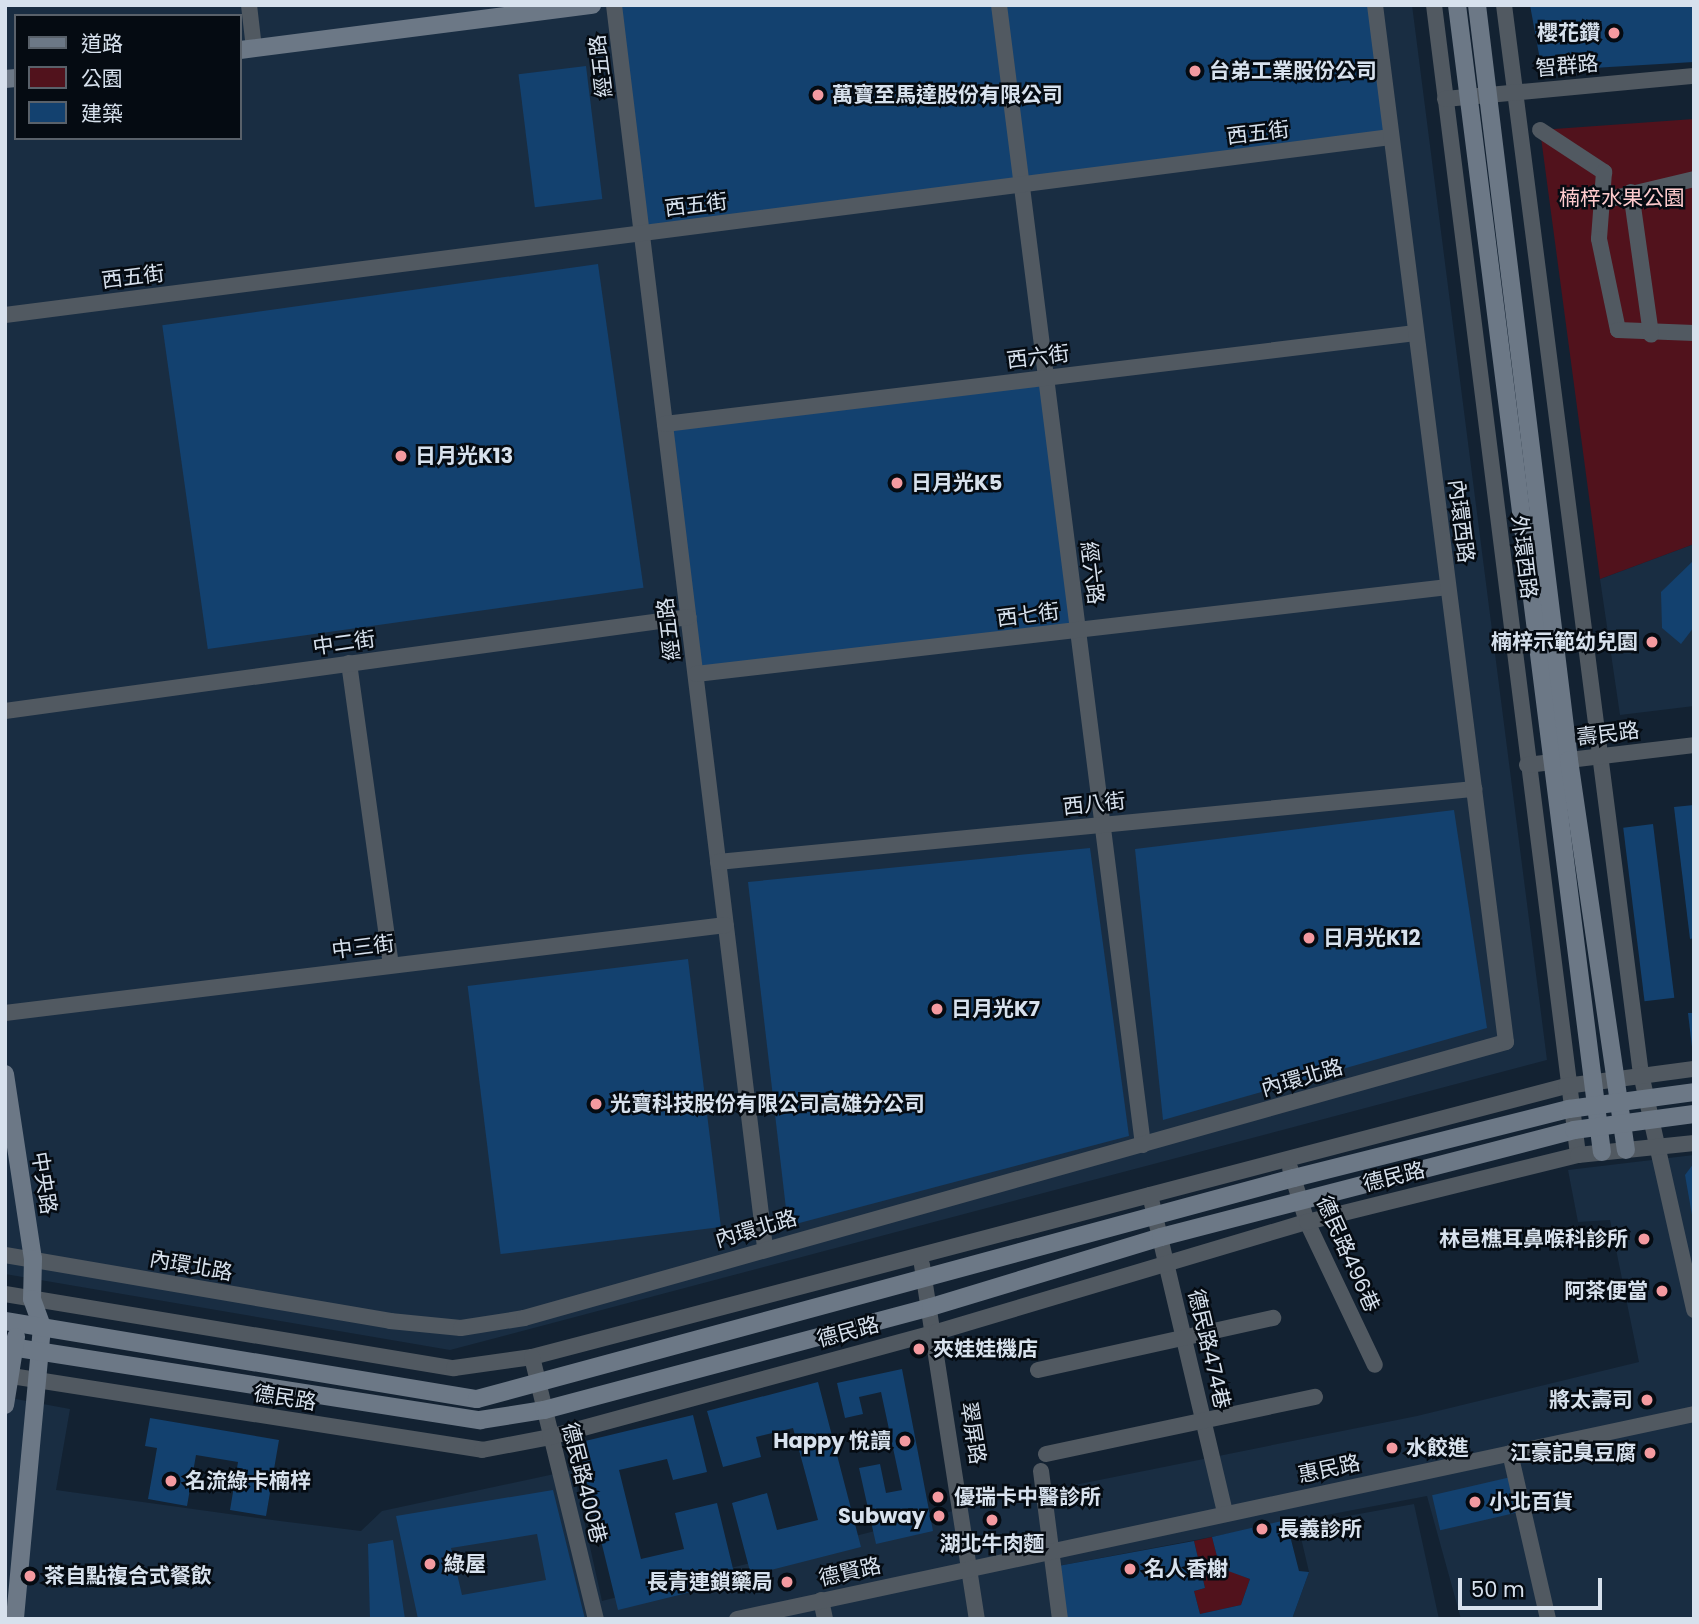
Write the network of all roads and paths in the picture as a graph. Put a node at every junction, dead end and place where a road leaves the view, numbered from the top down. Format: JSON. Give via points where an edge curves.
{"nodes":[{"id":1,"x":249,"y":5,"type":"edge"},
{"id":2,"x":592,"y":5,"type":"edge"},
{"id":3,"x":614,"y":5,"type":"edge"},
{"id":4,"x":999,"y":5,"type":"edge"},
{"id":5,"x":1375,"y":5,"type":"edge"},
{"id":6,"x":1434,"y":5,"type":"edge"},
{"id":7,"x":1457,"y":5,"type":"edge"},
{"id":8,"x":1477,"y":5,"type":"edge"},
{"id":9,"x":1504,"y":5,"type":"edge"},
{"id":10,"x":247,"y":49,"type":"edge"},
{"id":11,"x":1694,"y":76,"type":"edge"},
{"id":12,"x":1514,"y":92,"type":"junction"},
{"id":13,"x":1488,"y":95,"type":"junction"},
{"id":14,"x":1467,"y":97,"type":"junction"},
{"id":15,"x":1445,"y":99,"type":"junction"},
{"id":16,"x":1541,"y":130,"type":"dead end"},
{"id":17,"x":1391,"y":137,"type":"junction"},
{"id":18,"x":1694,"y":179,"type":"edge"},
{"id":19,"x":1021,"y":184,"type":"junction"},
{"id":20,"x":1631,"y":192,"type":"junction"},
{"id":21,"x":1602,"y":201,"type":"junction"},
{"id":22,"x":642,"y":233,"type":"junction"},
{"id":23,"x":5,"y":315,"type":"edge"},
{"id":24,"x":1416,"y":333,"type":"junction"},
{"id":25,"x":1694,"y":333,"type":"edge"},
{"id":26,"x":1651,"y":335,"type":"junction"},
{"id":27,"x":1046,"y":378,"type":"junction"},
{"id":28,"x":665,"y":424,"type":"junction"},
{"id":29,"x":1448,"y":587,"type":"junction"},
{"id":30,"x":688,"y":617,"type":"junction"},
{"id":31,"x":1078,"y":630,"type":"junction"},
{"id":32,"x":349,"y":663,"type":"junction"},
{"id":33,"x":696,"y":674,"type":"junction"},
{"id":34,"x":5,"y":711,"type":"edge"},
{"id":35,"x":1694,"y":745,"type":"edge"},
{"id":36,"x":1597,"y":757,"type":"junction"},
{"id":37,"x":1569,"y":760,"type":"junction"},
{"id":38,"x":1549,"y":762,"type":"junction"},
{"id":39,"x":1527,"y":765,"type":"junction"},
{"id":40,"x":1474,"y":789,"type":"junction"},
{"id":41,"x":1102,"y":825,"type":"junction"},
{"id":42,"x":718,"y":862,"type":"junction"},
{"id":43,"x":726,"y":925,"type":"junction"},
{"id":44,"x":391,"y":965,"type":"junction"},
{"id":45,"x":5,"y":1013,"type":"edge"},
{"id":46,"x":1506,"y":1042,"type":"joint"},
{"id":47,"x":1694,"y":1069,"type":"edge"},
{"id":48,"x":5,"y":1074,"type":"edge"},
{"id":49,"x":1641,"y":1074,"type":"junction"},
{"id":50,"x":1615,"y":1078,"type":"junction"},
{"id":51,"x":1592,"y":1082,"type":"junction"},
{"id":52,"x":1566,"y":1086,"type":"junction"},
{"id":53,"x":1694,"y":1092,"type":"edge"},
{"id":54,"x":1645,"y":1097,"type":"junction"},
{"id":55,"x":1619,"y":1101,"type":"junction"},
{"id":56,"x":1595,"y":1104,"type":"junction"},
{"id":57,"x":1569,"y":1109,"type":"junction"},
{"id":58,"x":1694,"y":1114,"type":"edge"},
{"id":59,"x":1649,"y":1118,"type":"junction"},
{"id":60,"x":1622,"y":1123,"type":"junction"},
{"id":61,"x":1598,"y":1127,"type":"junction"},
{"id":62,"x":1574,"y":1130,"type":"junction"},
{"id":63,"x":1694,"y":1143,"type":"edge"},
{"id":64,"x":1143,"y":1145,"type":"junction"},
{"id":65,"x":1655,"y":1146,"type":"junction"},
{"id":66,"x":1626,"y":1150,"type":"junction"},
{"id":67,"x":1602,"y":1152,"type":"junction"},
{"id":68,"x":1578,"y":1154,"type":"junction"},
{"id":69,"x":1287,"y":1159,"type":"junction"},
{"id":70,"x":1294,"y":1178,"type":"junction"},
{"id":71,"x":1150,"y":1195,"type":"junction"},
{"id":72,"x":1301,"y":1201,"type":"junction"},
{"id":73,"x":1155,"y":1214,"type":"junction"},
{"id":74,"x":1307,"y":1222,"type":"junction"},
{"id":75,"x":1694,"y":1233,"type":"edge"},
{"id":76,"x":1676,"y":1235,"type":"junction"},
{"id":77,"x":1161,"y":1237,"type":"junction"},
{"id":78,"x":765,"y":1248,"type":"junction"},
{"id":79,"x":5,"y":1255,"type":"edge"},
{"id":80,"x":921,"y":1255,"type":"junction"},
{"id":81,"x":33,"y":1259,"type":"junction"},
{"id":82,"x":1166,"y":1259,"type":"junction"},
{"id":83,"x":924,"y":1282,"type":"junction"},
{"id":84,"x":5,"y":1294,"type":"edge"},
{"id":85,"x":32,"y":1299,"type":"junction"},
{"id":86,"x":1693,"y":1305,"type":"edge"},
{"id":87,"x":931,"y":1307,"type":"junction"},
{"id":88,"x":1273,"y":1318,"type":"dead end"},
{"id":89,"x":12,"y":1322,"type":"edge"},
{"id":90,"x":42,"y":1327,"type":"junction"},
{"id":91,"x":937,"y":1332,"type":"junction"},
{"id":92,"x":1185,"y":1337,"type":"junction"},
{"id":93,"x":9,"y":1347,"type":"edge"},
{"id":94,"x":40,"y":1353,"type":"junction"},
{"id":95,"x":532,"y":1357,"type":"junction"},
{"id":96,"x":1375,"y":1365,"type":"dead end"},
{"id":97,"x":1038,"y":1370,"type":"dead end"},
{"id":98,"x":6,"y":1376,"type":"edge"},
{"id":99,"x":37,"y":1380,"type":"junction"},
{"id":100,"x":538,"y":1386,"type":"junction"},
{"id":101,"x":1315,"y":1397,"type":"dead end"},
{"id":102,"x":5,"y":1405,"type":"edge"},
{"id":103,"x":544,"y":1410,"type":"junction"},
{"id":104,"x":1694,"y":1415,"type":"edge"},
{"id":105,"x":1204,"y":1421,"type":"junction"},
{"id":106,"x":550,"y":1437,"type":"junction"},
{"id":107,"x":1510,"y":1453,"type":"junction"},
{"id":108,"x":1046,"y":1454,"type":"dead end"},
{"id":109,"x":1041,"y":1472,"type":"dead end"},
{"id":110,"x":1225,"y":1513,"type":"junction"},
{"id":111,"x":1051,"y":1549,"type":"junction"},
{"id":112,"x":972,"y":1566,"type":"junction"},
{"id":113,"x":821,"y":1601,"type":"junction"},
{"id":114,"x":15,"y":1619,"type":"edge"},
{"id":115,"x":596,"y":1619,"type":"edge"},
{"id":116,"x":737,"y":1619,"type":"edge"},
{"id":117,"x":825,"y":1619,"type":"edge"},
{"id":118,"x":977,"y":1619,"type":"edge"},
{"id":119,"x":1060,"y":1619,"type":"edge"},
{"id":120,"x":1548,"y":1619,"type":"edge"}],
"edges":[{"from":1,"to":10,"type":"street"},
{"from":2,"to":10,"type":"street"},
{"from":3,"to":22,"type":"street","name":"經五路"},
{"from":4,"to":19,"type":"street","name":"經六路"},
{"from":5,"to":17,"type":"street","name":"內環西路"},
{"from":6,"to":15,"type":"street","name":"外環西路"},
{"from":7,"to":14,"type":"street","name":"外環西路"},
{"from":8,"to":13,"type":"street","name":"外環西路"},
{"from":9,"to":12,"type":"street"},
{"from":11,"to":12,"type":"street","name":"智群路"},
{"from":12,"to":13,"type":"street","name":"智群路"},
{"from":12,"to":36,"type":"street"},
{"from":13,"to":14,"type":"street","name":"智群路"},
{"from":13,"to":37,"type":"street","name":"外環西路"},
{"from":14,"to":15,"type":"street","name":"智群路"},
{"from":14,"to":38,"type":"street","name":"外環西路"},
{"from":15,"to":39,"type":"street","name":"外環西路"},
{"from":16,"to":21,"type":"street","via":[[1604,172]]},
{"from":17,"to":19,"type":"street","name":"西五街"},
{"from":17,"to":24,"type":"street","name":"內環西路"},
{"from":18,"to":20,"type":"street"},
{"from":19,"to":22,"type":"street","name":"西五街"},
{"from":19,"to":27,"type":"street","name":"經六路"},
{"from":20,"to":21,"type":"street"},
{"from":20,"to":26,"type":"street"},
{"from":21,"to":26,"type":"street","via":[[1599,239],[1618,330]]},
{"from":22,"to":23,"type":"street","name":"西五街"},
{"from":22,"to":28,"type":"street","name":"經五路"},
{"from":24,"to":27,"type":"street","name":"西六街"},
{"from":24,"to":29,"type":"street","name":"內環西路"},
{"from":25,"to":26,"type":"street"},
{"from":27,"to":28,"type":"street","name":"西六街"},
{"from":27,"to":31,"type":"street","name":"經六路"},
{"from":28,"to":30,"type":"street","name":"經五路"},
{"from":29,"to":31,"type":"street","name":"西七街"},
{"from":29,"to":40,"type":"street","name":"內環西路"},
{"from":30,"to":32,"type":"street","name":"中二街"},
{"from":30,"to":33,"type":"street","name":"經五路"},
{"from":31,"to":33,"type":"street","name":"西七街"},
{"from":31,"to":41,"type":"street","name":"經六路"},
{"from":32,"to":34,"type":"street","name":"中二街"},
{"from":32,"to":44,"type":"street"},
{"from":33,"to":42,"type":"street","name":"經五路"},
{"from":35,"to":36,"type":"street","name":"壽民路"},
{"from":36,"to":37,"type":"street","name":"壽民路"},
{"from":36,"to":49,"type":"street"},
{"from":37,"to":38,"type":"street","name":"壽民路"},
{"from":37,"to":50,"type":"street","name":"外環西路"},
{"from":38,"to":39,"type":"street","name":"壽民路"},
{"from":38,"to":51,"type":"street","name":"外環西路"},
{"from":39,"to":52,"type":"street","name":"外環西路"},
{"from":40,"to":41,"type":"street","name":"西八街"},
{"from":40,"to":46,"type":"street","name":"內環西路"},
{"from":41,"to":42,"type":"street","name":"西八街"},
{"from":41,"to":64,"type":"street","name":"經六路"},
{"from":42,"to":43,"type":"street","name":"經五路"},
{"from":43,"to":44,"type":"street","name":"中三街"},
{"from":43,"to":78,"type":"street","name":"經五路"},
{"from":44,"to":45,"type":"street","name":"中三街"},
{"from":46,"to":64,"type":"street","name":"內環北路"},
{"from":47,"to":49,"type":"street","name":"德民路"},
{"from":48,"to":81,"type":"street","name":"中央路"},
{"from":49,"to":50,"type":"street","name":"德民路"},
{"from":49,"to":54,"type":"street"},
{"from":50,"to":51,"type":"street","name":"德民路"},
{"from":50,"to":55,"type":"street","name":"外環西路"},
{"from":51,"to":52,"type":"street","name":"德民路"},
{"from":51,"to":56,"type":"street","name":"外環西路"},
{"from":52,"to":57,"type":"street","name":"外環西路"},
{"from":52,"to":69,"type":"street","name":"德民路"},
{"from":53,"to":54,"type":"street","name":"德民路"},
{"from":54,"to":55,"type":"street","name":"德民路"},
{"from":54,"to":59,"type":"street"},
{"from":55,"to":56,"type":"street","name":"德民路"},
{"from":55,"to":60,"type":"street","name":"外環西路"},
{"from":56,"to":57,"type":"street","name":"德民路"},
{"from":56,"to":61,"type":"street","name":"外環西路"},
{"from":57,"to":62,"type":"street","name":"外環西路"},
{"from":57,"to":70,"type":"street","name":"德民路"},
{"from":58,"to":59,"type":"street","name":"德民路"},
{"from":59,"to":60,"type":"street","name":"德民路"},
{"from":59,"to":65,"type":"street"},
{"from":60,"to":61,"type":"street","name":"德民路"},
{"from":60,"to":66,"type":"street","name":"外環西路"},
{"from":61,"to":62,"type":"street","name":"德民路"},
{"from":61,"to":67,"type":"street","name":"外環西路"},
{"from":62,"to":68,"type":"street","name":"外環西路"},
{"from":62,"to":72,"type":"street","name":"德民路"},
{"from":63,"to":65,"type":"street","name":"德民路"},
{"from":64,"to":78,"type":"street","name":"內環北路"},
{"from":65,"to":66,"type":"street","name":"德民路"},
{"from":65,"to":76,"type":"street"},
{"from":66,"to":67,"type":"street","name":"德民路"},
{"from":67,"to":68,"type":"street","name":"德民路"},
{"from":68,"to":74,"type":"street","name":"德民路"},
{"from":69,"to":70,"type":"street","name":"德民路496巷"},
{"from":69,"to":71,"type":"street","name":"德民路"},
{"from":70,"to":72,"type":"street","name":"德民路496巷"},
{"from":70,"to":73,"type":"street","name":"德民路"},
{"from":71,"to":73,"type":"street","name":"德民路474巷"},
{"from":71,"to":80,"type":"street","name":"德民路"},
{"from":72,"to":74,"type":"street","name":"德民路496巷"},
{"from":72,"to":77,"type":"street","name":"德民路"},
{"from":73,"to":77,"type":"street","name":"德民路474巷"},
{"from":73,"to":83,"type":"street","name":"德民路"},
{"from":74,"to":82,"type":"street","name":"德民路"},
{"from":74,"to":96,"type":"street","name":"德民路496巷"},
{"from":75,"to":76,"type":"street"},
{"from":76,"to":86,"type":"street"},
{"from":77,"to":82,"type":"street","name":"德民路474巷"},
{"from":77,"to":87,"type":"street","name":"德民路"},
{"from":78,"to":81,"type":"street","name":"內環北路","via":[[524,1318],[461,1328],[390,1321]]},
{"from":79,"to":81,"type":"street","name":"內環北路"},
{"from":80,"to":83,"type":"street","name":"翠屏路"},
{"from":80,"to":95,"type":"street","name":"德民路"},
{"from":81,"to":85,"type":"street","name":"中央路"},
{"from":82,"to":91,"type":"street","name":"德民路"},
{"from":82,"to":92,"type":"street","name":"德民路474巷"},
{"from":83,"to":87,"type":"street","name":"翠屏路"},
{"from":83,"to":100,"type":"street","name":"德民路"},
{"from":84,"to":85,"type":"street","name":"德民路"},
{"from":85,"to":89,"type":"street"},
{"from":85,"to":90,"type":"street"},
{"from":85,"to":95,"type":"street","name":"德民路","via":[[438,1368]]},
{"from":87,"to":91,"type":"street","name":"翠屏路"},
{"from":87,"to":103,"type":"street","name":"德民路"},
{"from":88,"to":92,"type":"street"},
{"from":89,"to":90,"type":"street","name":"德民路"},
{"from":89,"to":93,"type":"street"},
{"from":90,"to":94,"type":"street"},
{"from":90,"to":100,"type":"street","name":"德民路","via":[[477,1399]]},
{"from":91,"to":106,"type":"street","name":"德民路"},
{"from":91,"to":112,"type":"street","name":"翠屏路"},
{"from":92,"to":97,"type":"street"},
{"from":92,"to":105,"type":"street","name":"德民路474巷"},
{"from":93,"to":94,"type":"street","name":"德民路"},
{"from":93,"to":98,"type":"street"},
{"from":94,"to":99,"type":"street"},
{"from":94,"to":103,"type":"street","name":"德民路","via":[[425,1414],[480,1420]]},
{"from":95,"to":100,"type":"street","name":"德民路400巷"},
{"from":98,"to":99,"type":"street","name":"德民路"},
{"from":98,"to":102,"type":"street"},
{"from":99,"to":106,"type":"street","name":"德民路","via":[[448,1448],[482,1450]]},
{"from":99,"to":114,"type":"street"},
{"from":100,"to":103,"type":"street","name":"德民路400巷"},
{"from":101,"to":105,"type":"street"},
{"from":103,"to":106,"type":"street","name":"德民路400巷"},
{"from":104,"to":107,"type":"street","name":"惠民路"},
{"from":105,"to":108,"type":"street"},
{"from":105,"to":110,"type":"street","name":"德民路474巷"},
{"from":106,"to":115,"type":"street","name":"德民路400巷"},
{"from":107,"to":110,"type":"street","name":"惠民路"},
{"from":107,"to":120,"type":"street"},
{"from":109,"to":111,"type":"street"},
{"from":110,"to":111,"type":"street","name":"惠民路"},
{"from":111,"to":112,"type":"street","name":"惠民路"},
{"from":111,"to":119,"type":"street"},
{"from":112,"to":113,"type":"street","name":"德賢路"},
{"from":112,"to":118,"type":"street","name":"翠屏路"},
{"from":113,"to":116,"type":"street","name":"德賢路"},
{"from":113,"to":117,"type":"street"}]}
